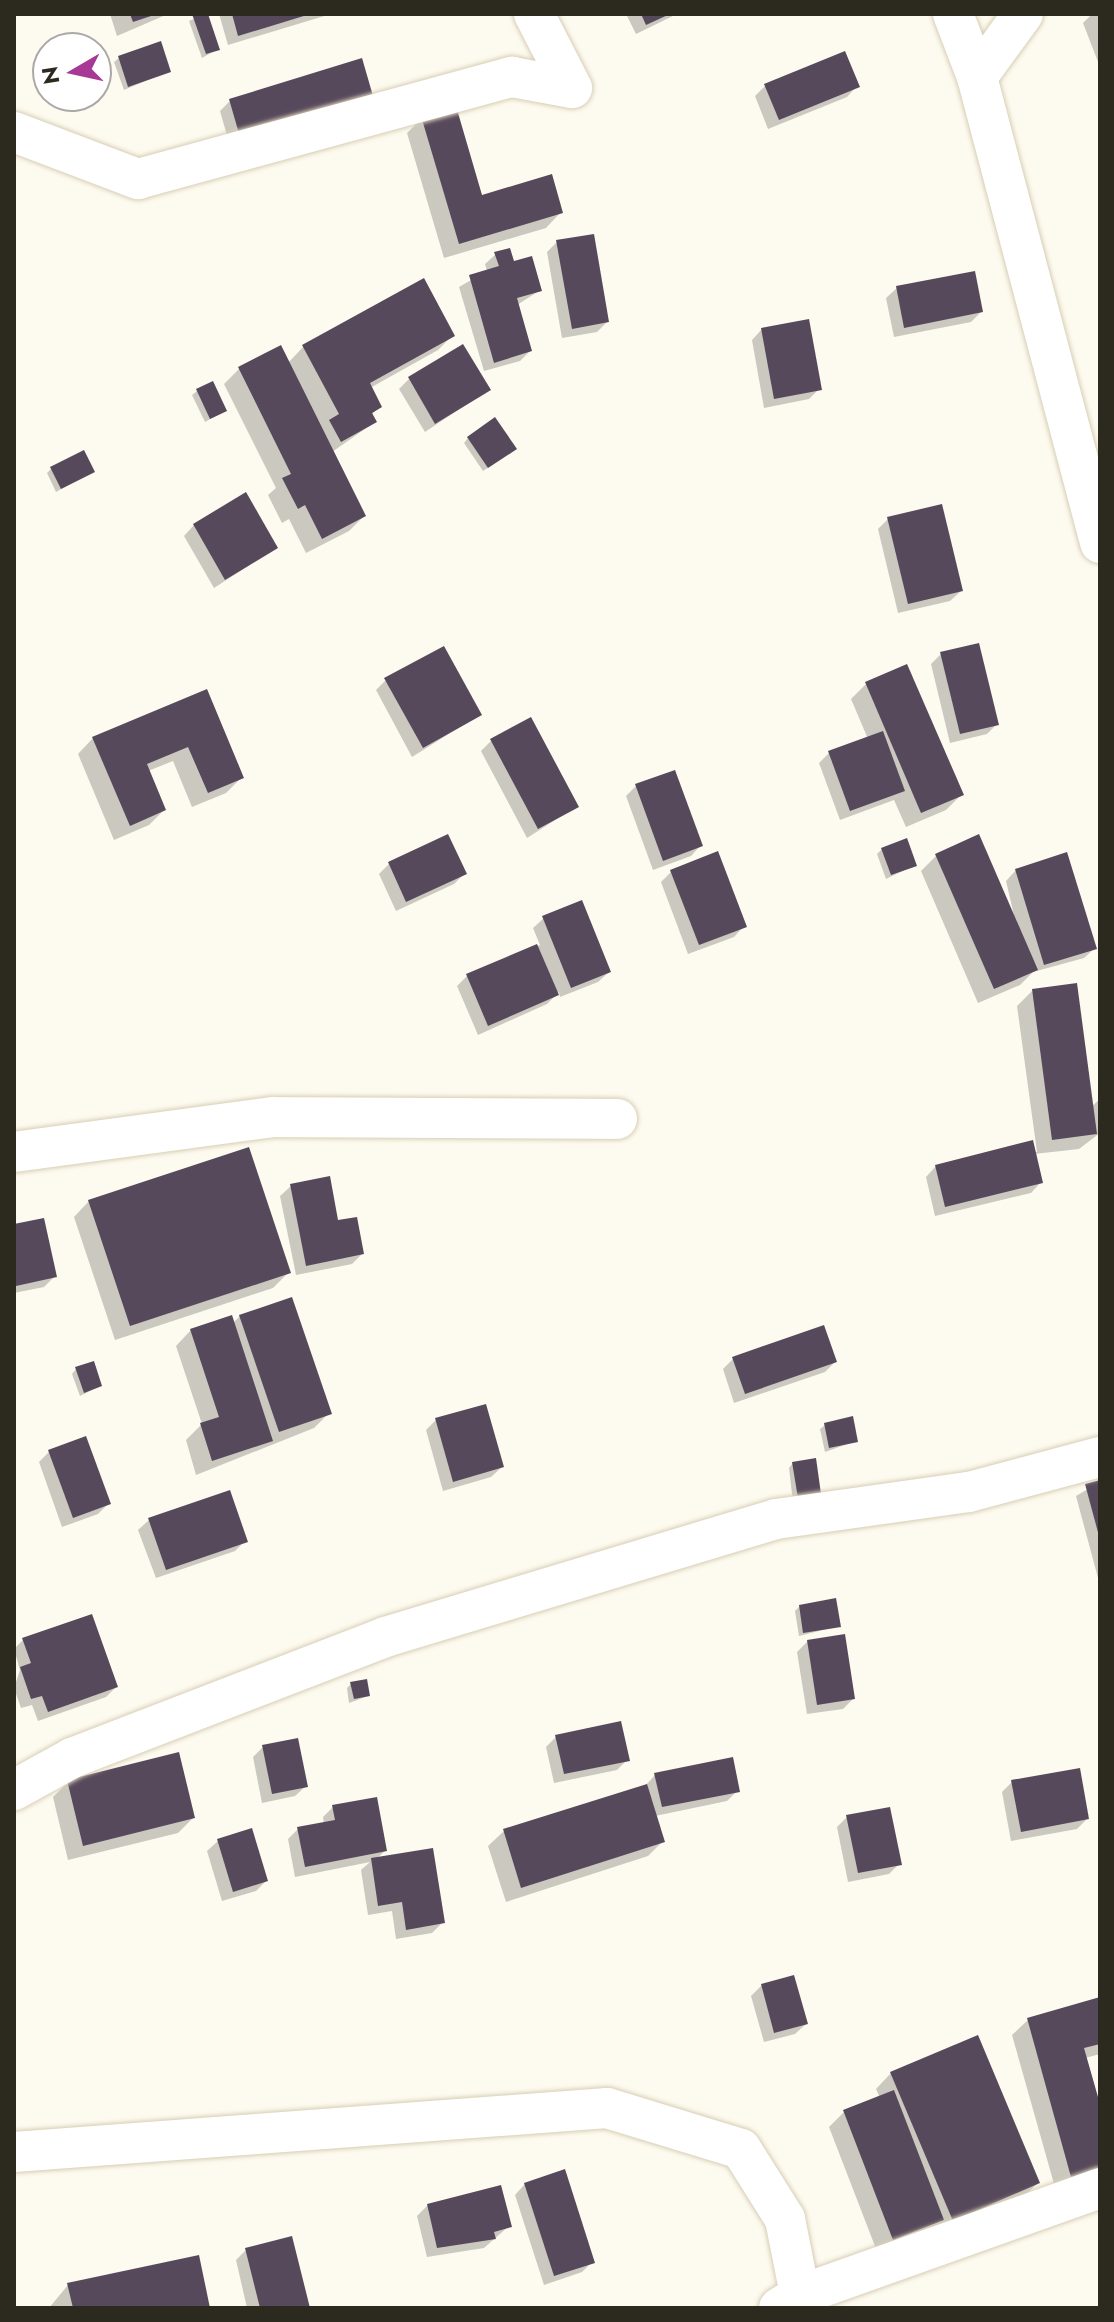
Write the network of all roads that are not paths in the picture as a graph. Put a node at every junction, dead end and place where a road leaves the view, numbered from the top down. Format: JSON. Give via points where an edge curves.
{"nodes":[{"id":1,"x":534,"y":14,"type":"edge"},
{"id":2,"x":953,"y":14,"type":"edge"},
{"id":3,"x":1023,"y":14,"type":"edge"},
{"id":4,"x":977,"y":77,"type":"junction"},
{"id":5,"x":14,"y":132,"type":"edge"},
{"id":6,"x":1084,"y":412,"type":"edge"},
{"id":7,"x":1100,"y":543,"type":"edge"},
{"id":8,"x":617,"y":1119,"type":"dead end"},
{"id":9,"x":14,"y":1152,"type":"edge"},
{"id":10,"x":1100,"y":1457,"type":"edge"},
{"id":11,"x":14,"y":1790,"type":"edge"},
{"id":12,"x":14,"y":2152,"type":"edge"},
{"id":13,"x":1100,"y":2188,"type":"edge"},
{"id":14,"x":790,"y":2301,"type":"edge"}],
"edges":[{"from":1,"to":5,"type":"street","via":[[572,88],[512,77],[138,179]]},
{"from":2,"to":4,"type":"street"},
{"from":3,"to":4,"type":"street"},
{"from":4,"to":6,"type":"street"},
{"from":6,"to":7,"type":"street"},
{"from":8,"to":9,"type":"street","via":[[273,1117]]},
{"from":10,"to":11,"type":"street","via":[[969,1492],[776,1519],[415,1628],[72,1758]]},
{"from":12,"to":14,"type":"street","via":[[607,2108],[741,2149],[785,2219]]},
{"from":13,"to":14,"type":"street"}]}
